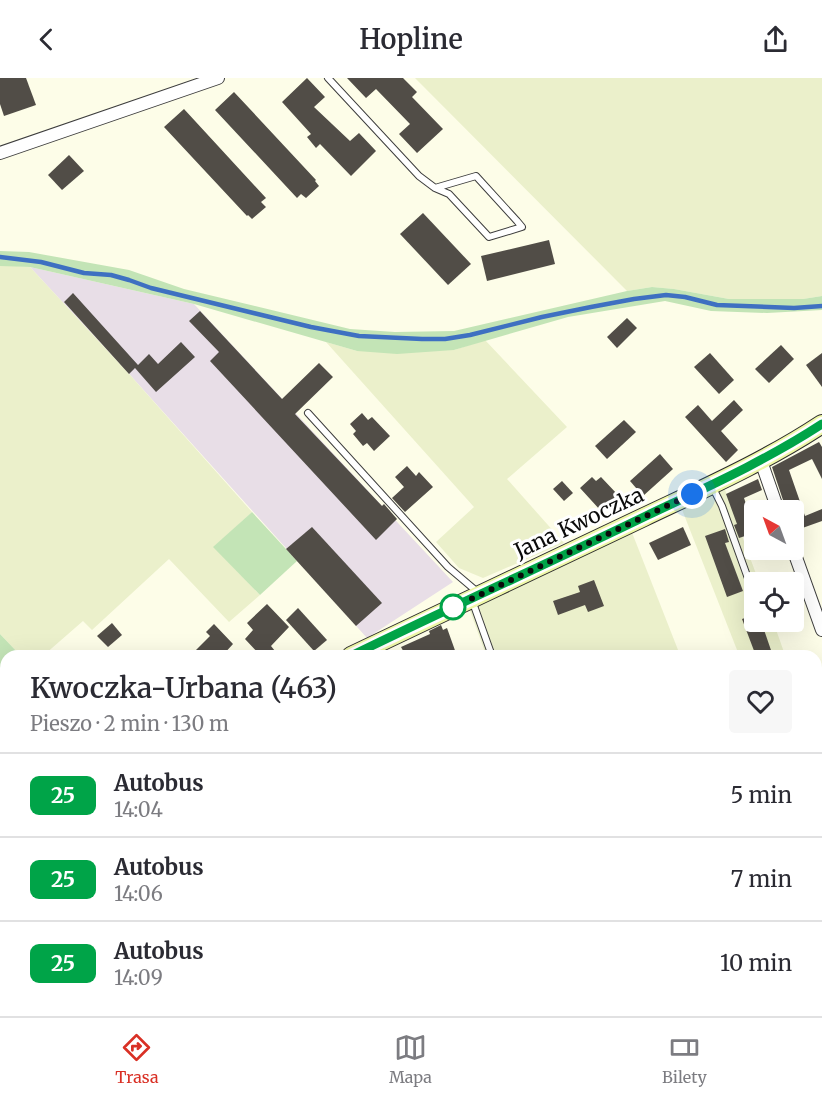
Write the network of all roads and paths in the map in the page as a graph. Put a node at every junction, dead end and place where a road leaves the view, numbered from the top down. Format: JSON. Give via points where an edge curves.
{"nodes":[{"id":1,"x":218,"y":78,"type":"edge"},
{"id":2,"x":328,"y":78,"type":"edge"},
{"id":3,"x":0,"y":153,"type":"edge"},
{"id":4,"x":435,"y":188,"type":"junction"},
{"id":5,"x":308,"y":413,"type":"dead end"},
{"id":6,"x":822,"y":424,"type":"edge"},
{"id":7,"x":761,"y":461,"type":"junction"},
{"id":8,"x":712,"y":485,"type":"junction"},
{"id":9,"x":775,"y":500,"type":"edge"},
{"id":10,"x":797,"y":560,"type":"edge"},
{"id":11,"x":746,"y":572,"type":"edge"},
{"id":12,"x":475,"y":597,"type":"junction"},
{"id":13,"x":822,"y":630,"type":"edge"},
{"id":14,"x":364,"y":650,"type":"edge"},
{"id":15,"x":490,"y":650,"type":"edge"}],
"edges":[{"from":1,"to":3,"type":"street"},
{"from":2,"to":4,"type":"lane","via":[[419,176]]},
{"from":4,"to":4,"type":"lane","via":[[476,177],[522,227],[489,237],[449,194]]},
{"from":5,"to":12,"type":"lane","via":[[448,567],[474,589]]},
{"from":6,"to":7,"type":"street","name":"Jana Kwoczka"},
{"from":7,"to":8,"type":"street","name":"Jana Kwoczka"},
{"from":7,"to":9,"type":"street"},
{"from":8,"to":11,"type":"lane"},
{"from":8,"to":12,"type":"street","name":"Jana Kwoczka"},
{"from":10,"to":13,"type":"street"},
{"from":12,"to":14,"type":"street","name":"Jana Kwoczka"},
{"from":12,"to":15,"type":"lane"}]}
